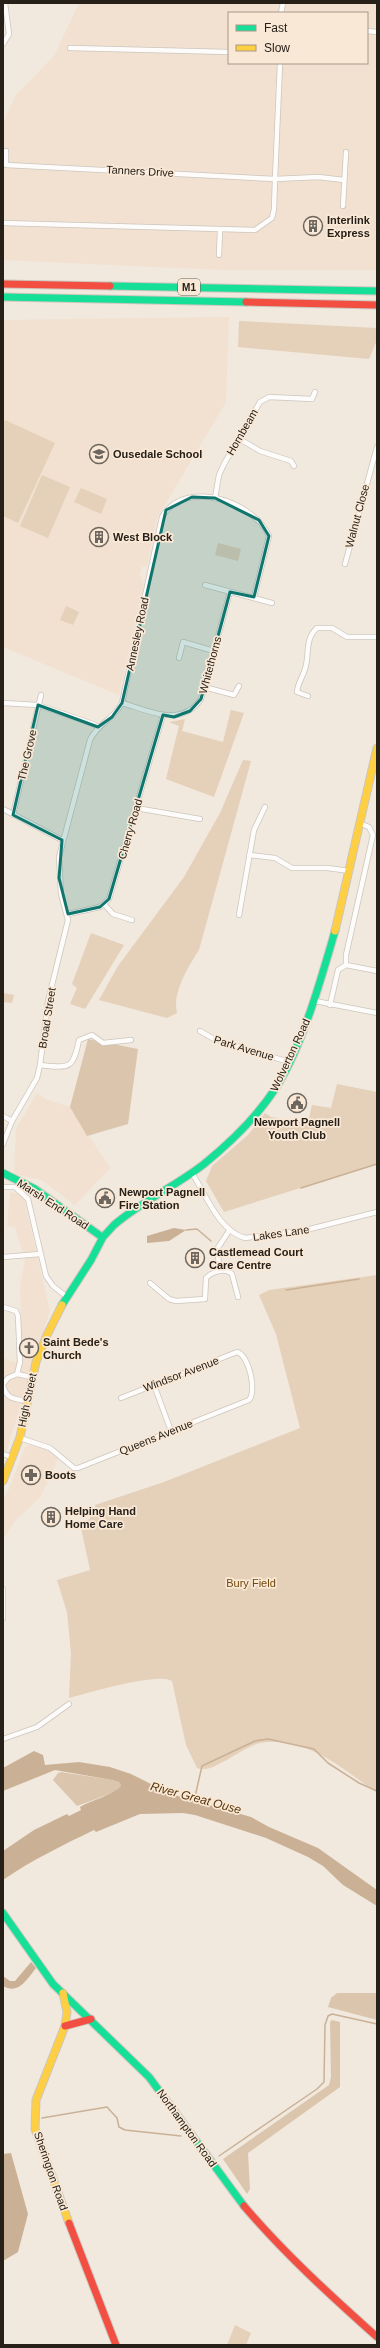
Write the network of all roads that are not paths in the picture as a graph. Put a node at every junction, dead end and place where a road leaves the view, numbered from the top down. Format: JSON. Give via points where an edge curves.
{"nodes":[{"id":1,"x":4,"y":3,"type":"edge"},
{"id":2,"x":3,"y":44,"type":"edge"},
{"id":3,"x":70,"y":48,"type":"dead end"},
{"id":4,"x":228,"y":52,"type":"edge"},
{"id":5,"x":280,"y":64,"type":"edge"},
{"id":6,"x":6,"y":151,"type":"dead end"},
{"id":7,"x":346,"y":152,"type":"dead end"},
{"id":8,"x":4,"y":165,"type":"edge"},
{"id":9,"x":274,"y":179,"type":"junction"},
{"id":10,"x":344,"y":180,"type":"junction"},
{"id":11,"x":343,"y":206,"type":"dead end"},
{"id":12,"x":3,"y":223,"type":"edge"},
{"id":13,"x":220,"y":230,"type":"junction"},
{"id":14,"x":219,"y":255,"type":"dead end"},
{"id":15,"x":3,"y":284,"type":"edge"},
{"id":16,"x":376,"y":290,"type":"edge"},
{"id":17,"x":3,"y":297,"type":"edge"},
{"id":18,"x":377,"y":305,"type":"edge"},
{"id":19,"x":315,"y":392,"type":"dead end"},
{"id":20,"x":238,"y":438,"type":"junction"},
{"id":21,"x":377,"y":447,"type":"edge"},
{"id":22,"x":294,"y":466,"type":"dead end"},
{"id":23,"x":215,"y":498,"type":"junction"},
{"id":24,"x":345,"y":564,"type":"dead end"},
{"id":25,"x":205,"y":585,"type":"dead end"},
{"id":26,"x":230,"y":592,"type":"junction"},
{"id":27,"x":254,"y":597,"type":"junction"},
{"id":28,"x":272,"y":603,"type":"dead end"},
{"id":29,"x":377,"y":637,"type":"edge"},
{"id":30,"x":214,"y":651,"type":"junction"},
{"id":31,"x":178,"y":658,"type":"dead end"},
{"id":32,"x":240,"y":686,"type":"dead end"},
{"id":33,"x":204,"y":687,"type":"junction"},
{"id":34,"x":41,"y":695,"type":"dead end"},
{"id":35,"x":308,"y":696,"type":"dead end"},
{"id":36,"x":3,"y":703,"type":"edge"},
{"id":37,"x":122,"y":703,"type":"junction"},
{"id":38,"x":38,"y":705,"type":"junction"},
{"id":39,"x":163,"y":715,"type":"junction"},
{"id":40,"x":98,"y":727,"type":"junction"},
{"id":41,"x":377,"y":748,"type":"edge"},
{"id":42,"x":265,"y":807,"type":"dead end"},
{"id":43,"x":136,"y":808,"type":"junction"},
{"id":44,"x":3,"y":809,"type":"edge"},
{"id":45,"x":13,"y":814,"type":"junction"},
{"id":46,"x":200,"y":820,"type":"dead end"},
{"id":47,"x":359,"y":823,"type":"junction"},
{"id":48,"x":62,"y":840,"type":"junction"},
{"id":49,"x":249,"y":855,"type":"junction"},
{"id":50,"x":350,"y":870,"type":"junction"},
{"id":51,"x":104,"y":904,"type":"junction"},
{"id":52,"x":68,"y":914,"type":"junction"},
{"id":53,"x":239,"y":915,"type":"dead end"},
{"id":54,"x":132,"y":920,"type":"dead end"},
{"id":55,"x":66,"y":926,"type":"joint"},
{"id":56,"x":346,"y":965,"type":"junction"},
{"id":57,"x":377,"y":971,"type":"edge"},
{"id":58,"x":315,"y":1001,"type":"junction"},
{"id":59,"x":330,"y":1005,"type":"junction"},
{"id":60,"x":377,"y":1014,"type":"edge"},
{"id":61,"x":200,"y":1031,"type":"dead end"},
{"id":62,"x":131,"y":1040,"type":"dead end"},
{"id":63,"x":289,"y":1062,"type":"junction"},
{"id":64,"x":40,"y":1065,"type":"junction"},
{"id":65,"x":3,"y":1116,"type":"edge"},
{"id":66,"x":12,"y":1121,"type":"junction"},
{"id":67,"x":3,"y":1144,"type":"edge"},
{"id":68,"x":3,"y":1173,"type":"edge"},
{"id":69,"x":192,"y":1173,"type":"junction"},
{"id":70,"x":3,"y":1187,"type":"edge"},
{"id":71,"x":377,"y":1212,"type":"edge"},
{"id":72,"x":229,"y":1231,"type":"junction"},
{"id":73,"x":102,"y":1237,"type":"junction"},
{"id":74,"x":40,"y":1254,"type":"junction"},
{"id":75,"x":3,"y":1258,"type":"edge"},
{"id":76,"x":220,"y":1271,"type":"junction"},
{"id":77,"x":150,"y":1283,"type":"dead end"},
{"id":78,"x":67,"y":1296,"type":"junction"},
{"id":79,"x":238,"y":1297,"type":"dead end"},
{"id":80,"x":3,"y":1307,"type":"edge"},
{"id":81,"x":242,"y":1354,"type":"joint"},
{"id":82,"x":17,"y":1374,"type":"junction"},
{"id":83,"x":31,"y":1377,"type":"junction"},
{"id":84,"x":3,"y":1385,"type":"edge"},
{"id":85,"x":154,"y":1385,"type":"junction"},
{"id":86,"x":121,"y":1398,"type":"dead end"},
{"id":87,"x":27,"y":1401,"type":"junction"},
{"id":88,"x":171,"y":1431,"type":"junction"},
{"id":89,"x":20,"y":1438,"type":"junction"},
{"id":90,"x":3,"y":1454,"type":"edge"},
{"id":91,"x":11,"y":1456,"type":"junction"},
{"id":92,"x":3,"y":1481,"type":"edge"},
{"id":93,"x":3,"y":1589,"type":"edge"},
{"id":94,"x":3,"y":1618,"type":"edge"},
{"id":95,"x":69,"y":1704,"type":"dead end"},
{"id":96,"x":3,"y":1739,"type":"edge"},
{"id":97,"x":3,"y":1913,"type":"edge"},
{"id":98,"x":63,"y":1993,"type":"junction"},
{"id":99,"x":91,"y":2019,"type":"junction"},
{"id":100,"x":65,"y":2026,"type":"junction"},
{"id":101,"x":377,"y":2336,"type":"edge"},
{"id":102,"x":116,"y":2345,"type":"edge"}],
"edges":[{"from":1,"to":2,"type":"street","via":[[9,34]]},
{"from":3,"to":4,"type":"street"},
{"from":5,"to":9,"type":"street"},
{"from":6,"to":8,"type":"street","name":"Tanners Drive"},
{"from":7,"to":10,"type":"street"},
{"from":8,"to":9,"type":"street","name":"Tanners Drive"},
{"from":9,"to":10,"type":"street","name":"Tanners Drive","via":[[318,177]]},
{"from":9,"to":13,"type":"street","via":[[272,218],[255,230]]},
{"from":10,"to":11,"type":"street"},
{"from":12,"to":13,"type":"street"},
{"from":13,"to":14,"type":"street"},
{"from":15,"to":16,"type":"main road","number":"M1"},
{"from":17,"to":18,"type":"main road","number":"M1"},
{"from":19,"to":20,"type":"street","name":"Hornbeam","via":[[312,399],[266,398],[257,407]]},
{"from":20,"to":22,"type":"street","via":[[260,451],[291,461]]},
{"from":20,"to":23,"type":"street","name":"Hornbeam","via":[[219,475]]},
{"from":21,"to":24,"type":"street","name":"Walnut Close"},
{"from":23,"to":27,"type":"street","name":"Annesley Road","via":[[229,502],[259,520],[269,536]]},
{"from":23,"to":37,"type":"street","name":"Annesley Road","via":[[192,497],[176,503],[166,510],[162,517]]},
{"from":25,"to":26,"type":"street"},
{"from":26,"to":27,"type":"street"},
{"from":26,"to":30,"type":"street","name":"Whitethorns"},
{"from":27,"to":28,"type":"street"},
{"from":29,"to":35,"type":"street","via":[[347,637],[332,628],[317,628],[308,639],[306,668],[298,683],[297,692]]},
{"from":30,"to":31,"type":"street","via":[[183,642]]},
{"from":30,"to":33,"type":"street","name":"Whitethorns"},
{"from":32,"to":33,"type":"street","via":[[234,695]]},
{"from":33,"to":39,"type":"street","name":"Whitethorns","via":[[201,699],[190,711],[174,717]]},
{"from":34,"to":38,"type":"street","name":"The Grove"},
{"from":36,"to":38,"type":"street"},
{"from":37,"to":39,"type":"street","name":"Whitethorns"},
{"from":37,"to":40,"type":"street","name":"Annesley Road","via":[[112,717]]},
{"from":38,"to":40,"type":"street"},
{"from":38,"to":45,"type":"street","name":"The Grove"},
{"from":39,"to":43,"type":"street","name":"Cherry Road"},
{"from":40,"to":48,"type":"street","name":"Annesley Road","via":[[90,740]]},
{"from":41,"to":47,"type":"main road","name":"Wolverton Road"},
{"from":42,"to":49,"type":"street","via":[[254,830]]},
{"from":43,"to":46,"type":"street"},
{"from":43,"to":51,"type":"street","name":"Cherry Road","via":[[109,898]]},
{"from":44,"to":45,"type":"street"},
{"from":45,"to":48,"type":"street"},
{"from":47,"to":50,"type":"main road","name":"Wolverton Road"},
{"from":47,"to":56,"type":"street","via":[[369,827],[373,835],[346,955]]},
{"from":48,"to":52,"type":"street","name":"Annesley Road","via":[[59,878]]},
{"from":49,"to":50,"type":"street","via":[[275,858],[292,868]]},
{"from":49,"to":53,"type":"street"},
{"from":50,"to":58,"type":"main road","name":"Wolverton Road"},
{"from":51,"to":52,"type":"street"},
{"from":51,"to":54,"type":"street","via":[[113,914]]},
{"from":52,"to":55,"type":"street","name":"Annesley Road"},
{"from":55,"to":64,"type":"street","name":"Broad Street","via":[[48,1002]]},
{"from":56,"to":57,"type":"street"},
{"from":56,"to":59,"type":"street","via":[[338,970]]},
{"from":58,"to":59,"type":"street"},
{"from":58,"to":63,"type":"main road","name":"Wolverton Road"},
{"from":59,"to":60,"type":"street"},
{"from":61,"to":63,"type":"street","name":"Park Avenue","via":[[214,1039]]},
{"from":62,"to":64,"type":"street","via":[[102,1043],[92,1035],[85,1036],[79,1040],[72,1064],[64,1068]]},
{"from":63,"to":69,"type":"main road","name":"Wolverton Road","via":[[267,1101],[249,1122]]},
{"from":64,"to":66,"type":"street","name":"Broad Street","via":[[37,1078]]},
{"from":65,"to":66,"type":"street"},
{"from":66,"to":67,"type":"street","name":"Broad Street"},
{"from":68,"to":73,"type":"main road","name":"Marsh End Road","via":[[35,1189]]},
{"from":69,"to":72,"type":"street"},
{"from":69,"to":73,"type":"main road","name":"Wolverton Road","via":[[132,1212]]},
{"from":70,"to":74,"type":"street","via":[[15,1187],[28,1199]]},
{"from":71,"to":72,"type":"street","name":"Lakes Lane","via":[[281,1234],[245,1238]]},
{"from":72,"to":76,"type":"street","via":[[217,1248]]},
{"from":73,"to":78,"type":"main road","name":"High Street","via":[[94,1256]]},
{"from":74,"to":75,"type":"street"},
{"from":74,"to":78,"type":"street","via":[[46,1276],[52,1286]]},
{"from":76,"to":77,"type":"street","via":[[206,1278],[205,1300],[169,1299]]},
{"from":76,"to":79,"type":"street","via":[[226,1270],[232,1274]]},
{"from":78,"to":83,"type":"main road","name":"High Street","via":[[41,1348]]},
{"from":80,"to":82,"type":"street","via":[[16,1311],[18,1316],[20,1362]]},
{"from":81,"to":85,"type":"street","name":"Windsor Avenue","via":[[237,1352]]},
{"from":81,"to":88,"type":"street","name":"Queens Avenue","via":[[246,1359],[253,1392],[249,1400]]},
{"from":82,"to":83,"type":"street"},
{"from":82,"to":84,"type":"street","via":[[8,1378]]},
{"from":83,"to":87,"type":"main road","name":"High Street"},
{"from":84,"to":87,"type":"street","via":[[9,1398]]},
{"from":85,"to":86,"type":"street","name":"Windsor Avenue"},
{"from":85,"to":88,"type":"street"},
{"from":87,"to":89,"type":"main road","name":"High Street"},
{"from":88,"to":89,"type":"street","name":"Queens Avenue","via":[[78,1468],[74,1468],[50,1448]]},
{"from":89,"to":91,"type":"main road","name":"High Street"},
{"from":90,"to":91,"type":"street"},
{"from":91,"to":92,"type":"main road","name":"High Street"},
{"from":93,"to":94,"type":"street"},
{"from":95,"to":96,"type":"street","via":[[37,1727]]},
{"from":97,"to":98,"type":"main road","name":"Northampton Road","via":[[53,1984]]},
{"from":98,"to":99,"type":"main road","name":"Northampton Road"},
{"from":98,"to":100,"type":"main road","name":"Sherington Road","via":[[67,2012]]},
{"from":99,"to":100,"type":"main road"},
{"from":99,"to":101,"type":"main road","name":"Northampton Road","via":[[149,2077],[243,2204],[273,2240],[314,2281]]},
{"from":100,"to":102,"type":"main road","name":"Sherington Road","via":[[36,2100],[35,2129]]}]}
